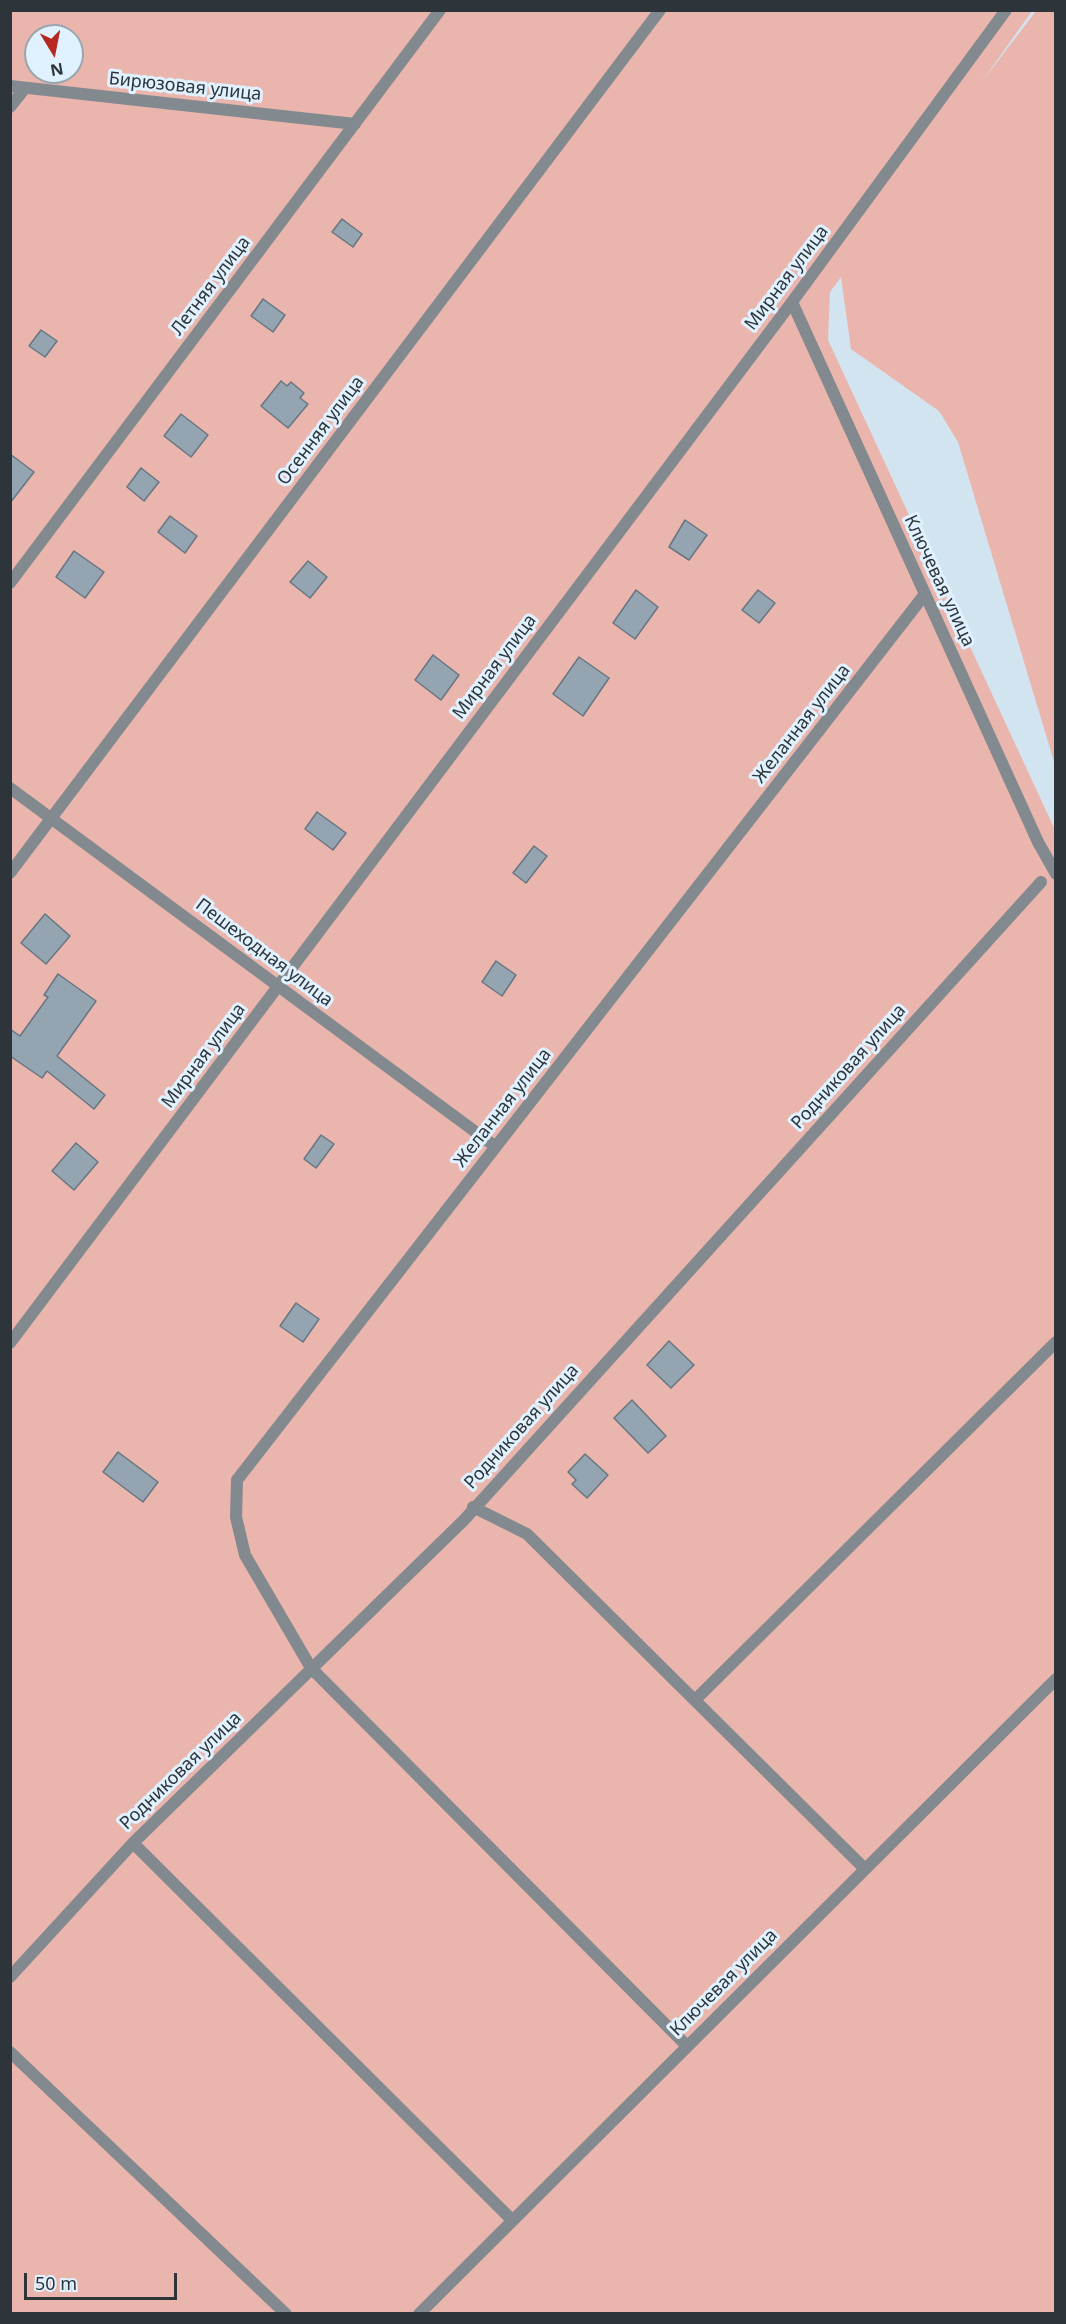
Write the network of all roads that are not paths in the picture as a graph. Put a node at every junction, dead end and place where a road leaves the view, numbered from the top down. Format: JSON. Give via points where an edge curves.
{"nodes":[{"id":1,"x":440,"y":10,"type":"edge"},
{"id":2,"x":660,"y":10,"type":"edge"},
{"id":3,"x":1006,"y":10,"type":"edge"},
{"id":4,"x":10,"y":86,"type":"edge"},
{"id":5,"x":25,"y":88,"type":"junction"},
{"id":6,"x":10,"y":107,"type":"edge"},
{"id":7,"x":355,"y":124,"type":"junction"},
{"id":8,"x":792,"y":302,"type":"junction"},
{"id":9,"x":10,"y":583,"type":"edge"},
{"id":10,"x":925,"y":594,"type":"junction"},
{"id":11,"x":10,"y":788,"type":"edge"},
{"id":12,"x":52,"y":818,"type":"junction"},
{"id":13,"x":10,"y":873,"type":"edge"},
{"id":14,"x":1056,"y":874,"type":"edge"},
{"id":15,"x":1041,"y":882,"type":"dead end"},
{"id":16,"x":278,"y":986,"type":"junction"},
{"id":17,"x":496,"y":1147,"type":"junction"},
{"id":18,"x":1056,"y":1342,"type":"edge"},
{"id":19,"x":10,"y":1343,"type":"edge"},
{"id":20,"x":473,"y":1508,"type":"junction"},
{"id":21,"x":311,"y":1668,"type":"junction"},
{"id":22,"x":1056,"y":1679,"type":"edge"},
{"id":23,"x":694,"y":1700,"type":"junction"},
{"id":24,"x":133,"y":1843,"type":"junction"},
{"id":25,"x":865,"y":1869,"type":"junction"},
{"id":26,"x":10,"y":1977,"type":"edge"},
{"id":27,"x":687,"y":2046,"type":"junction"},
{"id":28,"x":10,"y":2052,"type":"edge"},
{"id":29,"x":512,"y":2220,"type":"junction"},
{"id":30,"x":286,"y":2313,"type":"edge"},
{"id":31,"x":419,"y":2313,"type":"edge"}],
"edges":[{"from":1,"to":7,"type":"street","name":"Летняя улица"},
{"from":2,"to":12,"type":"street","name":"Осенняя улица"},
{"from":3,"to":8,"type":"street","name":"Мирная улица"},
{"from":4,"to":5,"type":"street","name":"Бирюзовая улица"},
{"from":5,"to":6,"type":"street"},
{"from":5,"to":7,"type":"street","name":"Бирюзовая улица"},
{"from":7,"to":9,"type":"street","name":"Летняя улица"},
{"from":8,"to":10,"type":"street","name":"Ключевая улица"},
{"from":8,"to":16,"type":"street","name":"Мирная улица"},
{"from":10,"to":14,"type":"street","name":"Ключевая улица"},
{"from":10,"to":17,"type":"street","name":"Желанная улица"},
{"from":11,"to":12,"type":"street","name":"Пешеходная улица"},
{"from":12,"to":13,"type":"street","name":"Осенняя улица"},
{"from":12,"to":16,"type":"street","name":"Пешеходная улица"},
{"from":15,"to":20,"type":"street","name":"Родниковая улица"},
{"from":16,"to":17,"type":"street","name":"Пешеходная улица"},
{"from":16,"to":19,"type":"street","name":"Мирная улица"},
{"from":17,"to":21,"type":"street","name":"Желанная улица","via":[[237,1480],[236,1517],[245,1555]]},
{"from":18,"to":23,"type":"street"},
{"from":20,"to":21,"type":"street","name":"Родниковая улица"},
{"from":20,"to":23,"type":"street","via":[[527,1534]]},
{"from":21,"to":24,"type":"street","name":"Родниковая улица"},
{"from":21,"to":27,"type":"street","name":"Желанная улица"},
{"from":22,"to":25,"type":"street","name":"Ключевая улица"},
{"from":23,"to":25,"type":"street"},
{"from":24,"to":26,"type":"street","name":"Родниковая улица"},
{"from":24,"to":29,"type":"street"},
{"from":25,"to":27,"type":"street","name":"Ключевая улица"},
{"from":27,"to":29,"type":"street","name":"Ключевая улица"},
{"from":28,"to":30,"type":"street"},
{"from":29,"to":31,"type":"street","name":"Ключевая улица"}]}
